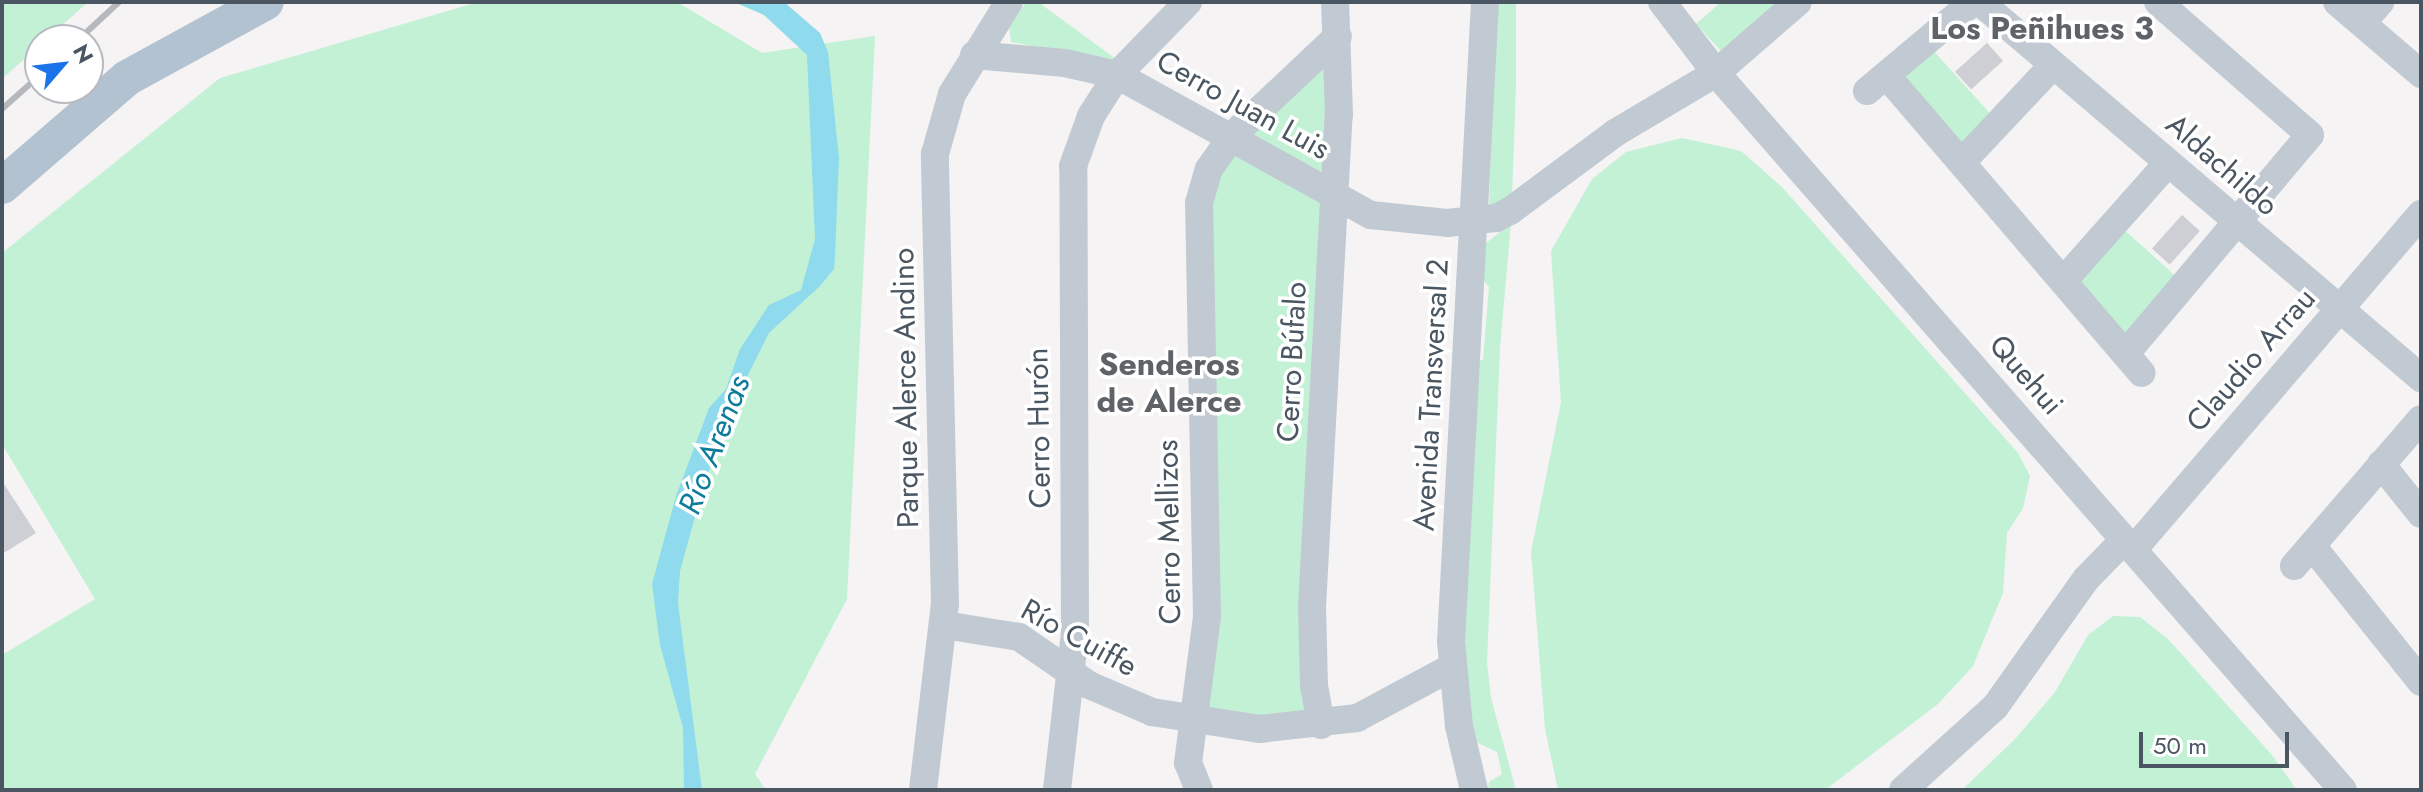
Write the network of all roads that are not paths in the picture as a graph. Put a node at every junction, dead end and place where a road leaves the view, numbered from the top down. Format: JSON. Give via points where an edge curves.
{"nodes":[{"id":1,"x":266,"y":2,"type":"edge"},
{"id":2,"x":1009,"y":2,"type":"edge"},
{"id":3,"x":1188,"y":2,"type":"edge"},
{"id":4,"x":1335,"y":2,"type":"edge"},
{"id":5,"x":1485,"y":2,"type":"edge"},
{"id":6,"x":1662,"y":2,"type":"edge"},
{"id":7,"x":1798,"y":2,"type":"edge"},
{"id":8,"x":1973,"y":2,"type":"edge"},
{"id":9,"x":1980,"y":2,"type":"edge"},
{"id":10,"x":2158,"y":2,"type":"edge"},
{"id":11,"x":2337,"y":2,"type":"edge"},
{"id":12,"x":2380,"y":2,"type":"edge"},
{"id":13,"x":2362,"y":23,"type":"junction"},
{"id":14,"x":1338,"y":36,"type":"junction"},
{"id":15,"x":974,"y":55,"type":"junction"},
{"id":16,"x":2053,"y":65,"type":"junction"},
{"id":17,"x":1716,"y":73,"type":"junction"},
{"id":18,"x":2421,"y":74,"type":"edge"},
{"id":19,"x":1117,"y":75,"type":"junction"},
{"id":20,"x":1233,"y":135,"type":"junction"},
{"id":21,"x":1962,"y":162,"type":"junction"},
{"id":22,"x":2168,"y":163,"type":"junction"},
{"id":23,"x":2,"y":186,"type":"edge"},
{"id":24,"x":1335,"y":196,"type":"junction"},
{"id":25,"x":2421,"y":214,"type":"edge"},
{"id":26,"x":1474,"y":221,"type":"junction"},
{"id":27,"x":2238,"y":223,"type":"junction"},
{"id":28,"x":2064,"y":280,"type":"junction"},
{"id":29,"x":2339,"y":309,"type":"junction"},
{"id":30,"x":2421,"y":378,"type":"edge"},
{"id":31,"x":2421,"y":419,"type":"edge"},
{"id":32,"x":2381,"y":464,"type":"junction"},
{"id":33,"x":2421,"y":514,"type":"edge"},
{"id":34,"x":2129,"y":545,"type":"junction"},
{"id":35,"x":944,"y":625,"type":"junction"},
{"id":36,"x":1452,"y":667,"type":"junction"},
{"id":37,"x":1070,"y":673,"type":"junction"},
{"id":38,"x":2421,"y":682,"type":"edge"},
{"id":39,"x":1192,"y":721,"type":"junction"},
{"id":40,"x":1321,"y":725,"type":"junction"},
{"id":41,"x":923,"y":790,"type":"edge"},
{"id":42,"x":1057,"y":790,"type":"edge"},
{"id":43,"x":1199,"y":790,"type":"edge"},
{"id":44,"x":1474,"y":790,"type":"edge"},
{"id":45,"x":1903,"y":790,"type":"edge"},
{"id":46,"x":2343,"y":790,"type":"edge"}],
"edges":[{"from":1,"to":23,"type":"main road","via":[[127,78]]},
{"from":2,"to":15,"type":"street","name":"Parque Alerce Andino"},
{"from":3,"to":19,"type":"street","name":"Cerro Hurón"},
{"from":4,"to":14,"type":"street","name":"Cerro Búfalo"},
{"from":5,"to":26,"type":"street","name":"Avenida Transversal 2"},
{"from":6,"to":17,"type":"street","name":"Quehui"},
{"from":7,"to":17,"type":"street","name":"Cerro Juan Luis"},
{"from":8,"to":21,"type":"street","via":[[1877,83]]},
{"from":9,"to":16,"type":"street","name":"Aldachildo"},
{"from":10,"to":27,"type":"street","via":[[2310,135]]},
{"from":11,"to":13,"type":"street"},
{"from":12,"to":13,"type":"street"},
{"from":13,"to":18,"type":"street"},
{"from":14,"to":20,"type":"street","name":"Cerro Mellizos"},
{"from":14,"to":24,"type":"street","name":"Cerro Búfalo"},
{"from":15,"to":19,"type":"street","name":"Cerro Juan Luis","via":[[1065,63]]},
{"from":15,"to":35,"type":"street","name":"Parque Alerce Andino","via":[[944,112],[934,173]]},
{"from":16,"to":21,"type":"street"},
{"from":16,"to":22,"type":"street","name":"Aldachildo"},
{"from":17,"to":26,"type":"street","name":"Cerro Juan Luis","via":[[1615,133],[1510,211]]},
{"from":17,"to":34,"type":"street","name":"Quehui"},
{"from":19,"to":20,"type":"street","name":"Cerro Juan Luis"},
{"from":19,"to":37,"type":"street","name":"Cerro Hurón","via":[[1084,131],[1071,182],[1075,621]]},
{"from":20,"to":24,"type":"street","name":"Cerro Juan Luis"},
{"from":20,"to":39,"type":"street","name":"Cerro Mellizos","via":[[1209,169],[1199,203],[1207,616]]},
{"from":21,"to":28,"type":"street"},
{"from":22,"to":27,"type":"street","name":"Aldachildo"},
{"from":22,"to":28,"type":"street"},
{"from":24,"to":26,"type":"street","name":"Cerro Juan Luis","via":[[1396,221]]},
{"from":24,"to":40,"type":"street","name":"Cerro Búfalo","via":[[1312,607],[1314,687]]},
{"from":25,"to":29,"type":"street","name":"Claudio Arrau"},
{"from":26,"to":36,"type":"street","name":"Avenida Transversal 2"},
{"from":27,"to":28,"type":"street","via":[[2135,362]]},
{"from":27,"to":29,"type":"street","name":"Aldachildo"},
{"from":29,"to":30,"type":"street","name":"Aldachildo"},
{"from":29,"to":34,"type":"street","name":"Claudio Arrau"},
{"from":31,"to":32,"type":"street"},
{"from":32,"to":33,"type":"street"},
{"from":32,"to":38,"type":"street","via":[[2303,557]]},
{"from":34,"to":45,"type":"street","name":"Claudio Arrau","via":[[2086,579],[1995,707]]},
{"from":34,"to":46,"type":"street","name":"Quehui"},
{"from":35,"to":37,"type":"street","name":"Río Cuiffe","via":[[1019,637]]},
{"from":35,"to":41,"type":"street","name":"Parque Alerce Andino"},
{"from":36,"to":40,"type":"street","name":"Río Cuiffe","via":[[1383,707]]},
{"from":36,"to":44,"type":"street","name":"Avenida Transversal 2"},
{"from":37,"to":39,"type":"street","name":"Río Cuiffe","via":[[1129,704]]},
{"from":37,"to":42,"type":"street","name":"Cerro Hurón"},
{"from":39,"to":40,"type":"street","name":"Río Cuiffe","via":[[1259,729]]},
{"from":39,"to":43,"type":"street","name":"Cerro Mellizos","via":[[1188,763]]}]}
